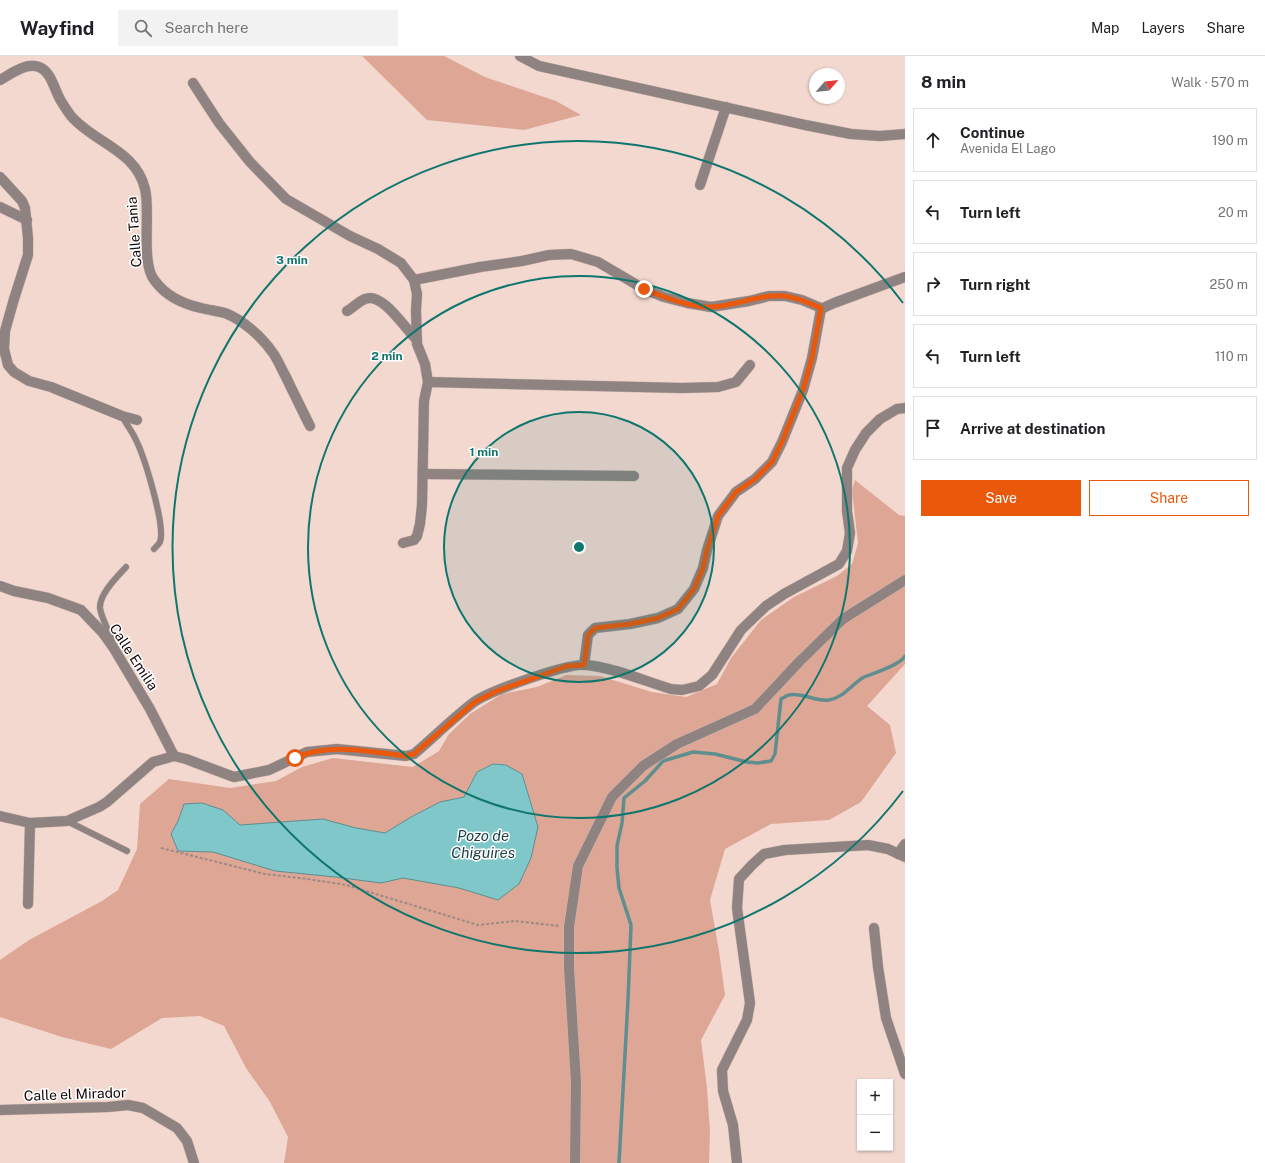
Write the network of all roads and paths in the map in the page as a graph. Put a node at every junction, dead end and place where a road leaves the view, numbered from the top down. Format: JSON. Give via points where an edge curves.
{"nodes":[{"id":1,"x":520,"y":56,"type":"edge"},
{"id":2,"x":0,"y":80,"type":"edge"},
{"id":3,"x":193,"y":83,"type":"dead end"},
{"id":4,"x":726,"y":107,"type":"junction"},
{"id":5,"x":905,"y":134,"type":"edge"},
{"id":6,"x":0,"y":177,"type":"edge"},
{"id":7,"x":700,"y":185,"type":"dead end"},
{"id":8,"x":0,"y":207,"type":"edge"},
{"id":9,"x":27,"y":220,"type":"junction"},
{"id":10,"x":905,"y":278,"type":"edge"},
{"id":11,"x":414,"y":280,"type":"junction"},
{"id":12,"x":821,"y":309,"type":"junction"},
{"id":13,"x":347,"y":312,"type":"dead end"},
{"id":14,"x":417,"y":340,"type":"junction"},
{"id":15,"x":750,"y":365,"type":"dead end"},
{"id":16,"x":428,"y":382,"type":"junction"},
{"id":17,"x":905,"y":408,"type":"edge"},
{"id":18,"x":122,"y":416,"type":"junction"},
{"id":19,"x":137,"y":420,"type":"dead end"},
{"id":20,"x":310,"y":426,"type":"dead end"},
{"id":21,"x":423,"y":474,"type":"junction"},
{"id":22,"x":634,"y":476,"type":"dead end"},
{"id":23,"x":403,"y":543,"type":"dead end"},
{"id":24,"x":154,"y":549,"type":"dead end"},
{"id":25,"x":126,"y":567,"type":"dead end"},
{"id":26,"x":905,"y":580,"type":"edge"},
{"id":27,"x":0,"y":586,"type":"edge"},
{"id":28,"x":113,"y":647,"type":"junction"},
{"id":29,"x":584,"y":665,"type":"junction"},
{"id":30,"x":174,"y":756,"type":"junction"},
{"id":31,"x":0,"y":816,"type":"edge"},
{"id":32,"x":67,"y":821,"type":"junction"},
{"id":33,"x":30,"y":823,"type":"junction"},
{"id":34,"x":905,"y":844,"type":"edge"},
{"id":35,"x":161,"y":848,"type":"dead end"},
{"id":36,"x":127,"y":851,"type":"dead end"},
{"id":37,"x":902,"y":856,"type":"edge"},
{"id":38,"x":28,"y":904,"type":"dead end"},
{"id":39,"x":569,"y":927,"type":"junction"},
{"id":40,"x":874,"y":928,"type":"dead end"},
{"id":41,"x":905,"y":1074,"type":"edge"},
{"id":42,"x":0,"y":1110,"type":"edge"},
{"id":43,"x":194,"y":1163,"type":"edge"},
{"id":44,"x":575,"y":1163,"type":"edge"},
{"id":45,"x":737,"y":1163,"type":"edge"}],
"edges":[{"from":1,"to":4,"type":"street","via":[[539,66]]},
{"from":2,"to":20,"type":"street","name":"Calle Tania","via":[[25,66],[37,66],[44,70],[60,101],[72,117],[130,161],[140,174],[146,189],[149,267],[154,280],[178,301],[224,313],[260,337],[274,353]]},
{"from":3,"to":11,"type":"street","via":[[219,123],[250,162],[286,199],[401,263]]},
{"from":4,"to":5,"type":"street","via":[[851,134]]},
{"from":4,"to":7,"type":"street"},
{"from":6,"to":9,"type":"street","via":[[22,201]]},
{"from":8,"to":9,"type":"street"},
{"from":9,"to":18,"type":"street","via":[[28,255],[6,331],[4,349],[8,364],[14,372],[29,381],[52,387]]},
{"from":10,"to":12,"type":"street"},
{"from":11,"to":12,"type":"street","via":[[549,255],[571,254],[598,262],[644,289],[687,304],[711,307],[769,296],[784,296],[802,300]]},
{"from":11,"to":14,"type":"street","via":[[417,294]]},
{"from":12,"to":29,"type":"street","via":[[803,390],[782,442],[772,462],[755,479],[736,492],[718,516],[694,589],[678,609],[658,618],[595,628],[588,635]]},
{"from":13,"to":14,"type":"street","via":[[366,298],[377,300],[387,306]]},
{"from":14,"to":16,"type":"street"},
{"from":15,"to":16,"type":"street","via":[[736,382],[718,387]]},
{"from":16,"to":21,"type":"street","via":[[424,401]]},
{"from":17,"to":29,"type":"street","via":[[880,419],[866,433],[847,468],[850,533],[847,551],[839,564],[766,606],[741,630],[712,675],[699,686],[682,690],[671,689],[601,667]]},
{"from":18,"to":19,"type":"street"},
{"from":18,"to":24,"type":"lane","via":[[136,440],[151,482],[161,534],[160,542]]},
{"from":21,"to":22,"type":"street"},
{"from":21,"to":23,"type":"street","via":[[417,536],[414,540]]},
{"from":25,"to":28,"type":"lane","via":[[101,600],[100,608]]},
{"from":26,"to":39,"type":"street","via":[[843,619],[754,709],[677,744],[644,766],[612,797],[578,866]]},
{"from":27,"to":28,"type":"street","name":"Calle Emilia","via":[[48,598],[81,610]]},
{"from":28,"to":30,"type":"street","name":"Calle Emilia","via":[[150,709]]},
{"from":29,"to":30,"type":"street","via":[[567,666],[497,691],[475,702],[414,754],[406,756],[337,749],[307,752],[269,770],[234,777]]},
{"from":30,"to":32,"type":"street","via":[[153,762],[107,802]]},
{"from":31,"to":33,"type":"street"},
{"from":32,"to":33,"type":"street"},
{"from":32,"to":36,"type":"lane"},
{"from":33,"to":38,"type":"street"},
{"from":34,"to":37,"type":"street"},
{"from":35,"to":39,"type":"path","via":[[265,874],[346,885],[478,925],[515,921]]},
{"from":37,"to":45,"type":"street","via":[[868,845],[785,850],[764,854],[739,879],[737,908],[750,1004],[747,1020],[722,1070],[723,1090],[733,1125]]},
{"from":39,"to":44,"type":"street","via":[[576,1082]]},
{"from":40,"to":41,"type":"street","via":[[886,1018]]},
{"from":42,"to":43,"type":"street","name":"Calle el Mirador","via":[[128,1105],[143,1108],[177,1128],[187,1141]]}]}
